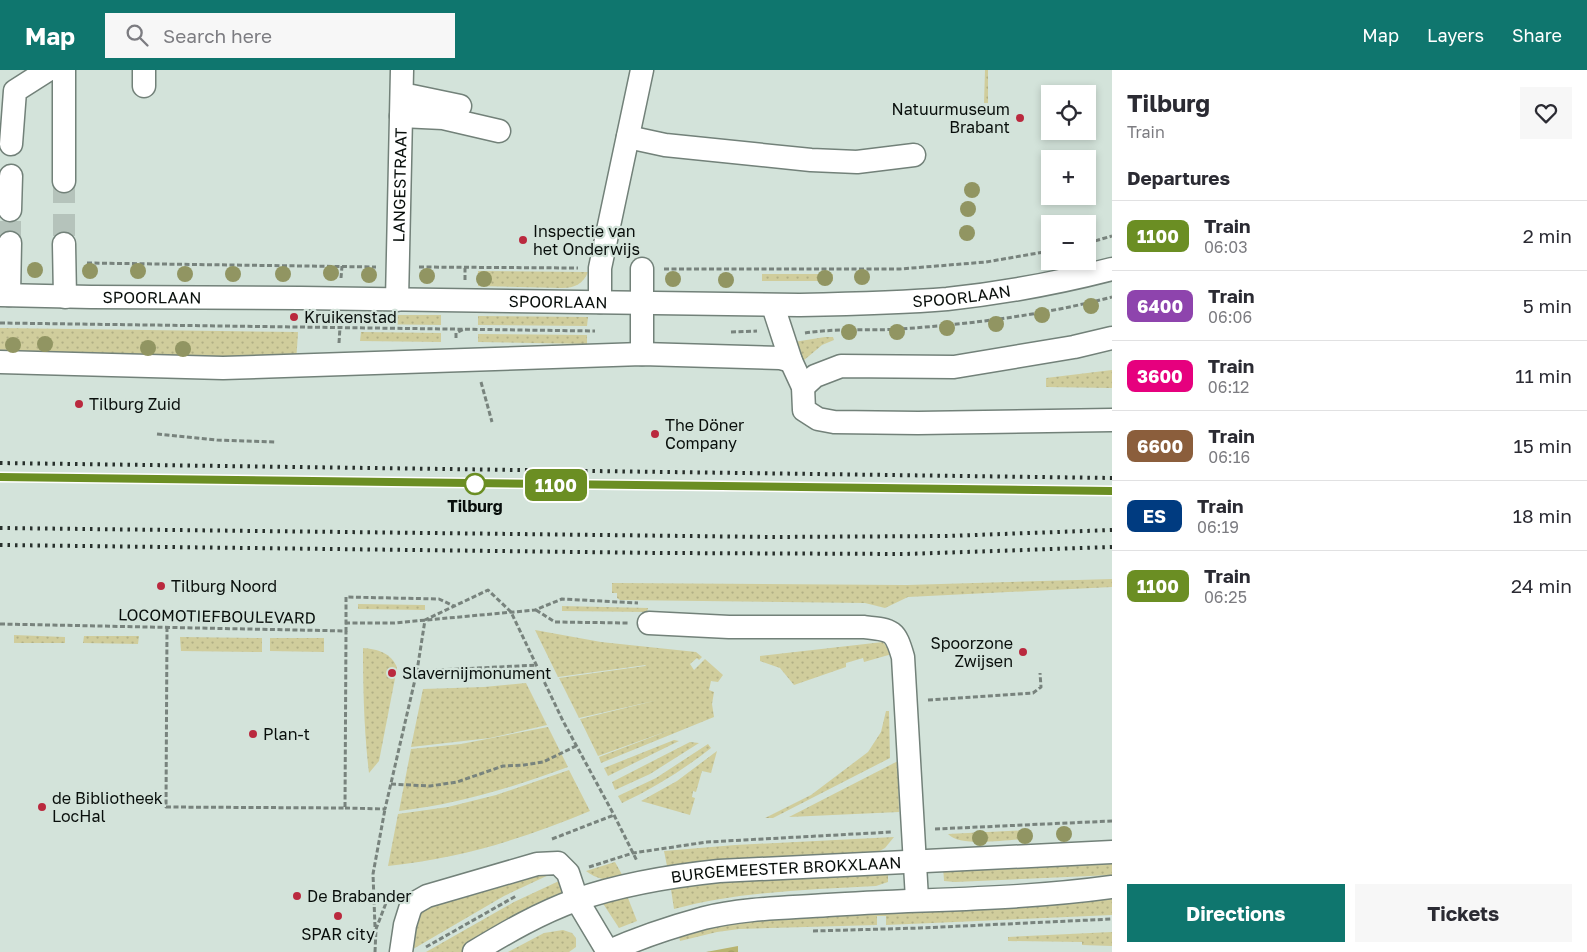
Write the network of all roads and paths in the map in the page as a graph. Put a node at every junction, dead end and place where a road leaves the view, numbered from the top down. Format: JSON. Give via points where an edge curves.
{"nodes":[{"id":1,"x":48,"y":70,"type":"edge"},
{"id":2,"x":64,"y":70,"type":"edge"},
{"id":3,"x":402,"y":70,"type":"edge"},
{"id":4,"x":642,"y":70,"type":"edge"},
{"id":5,"x":21,"y":78,"type":"edge"},
{"id":6,"x":460,"y":106,"type":"dead end"},
{"id":7,"x":401,"y":107,"type":"junction"},
{"id":8,"x":499,"y":131,"type":"dead end"},
{"id":9,"x":628,"y":137,"type":"junction"},
{"id":10,"x":11,"y":144,"type":"dead end"},
{"id":11,"x":914,"y":154,"type":"dead end"},
{"id":12,"x":11,"y":176,"type":"dead end"},
{"id":13,"x":64,"y":181,"type":"tunnel mouth"},
{"id":14,"x":10,"y":210,"type":"tunnel mouth"},
{"id":15,"x":1112,"y":236,"type":"edge"},
{"id":16,"x":1096,"y":241,"type":"edge"},
{"id":17,"x":10,"y":243,"type":"tunnel mouth"},
{"id":18,"x":64,"y":253,"type":"joint"},
{"id":19,"x":1041,"y":253,"type":"edge"},
{"id":20,"x":397,"y":267,"type":"junction"},
{"id":21,"x":600,"y":268,"type":"junction"},
{"id":22,"x":652,"y":269,"type":"joint"},
{"id":23,"x":1112,"y":269,"type":"edge"},
{"id":24,"x":4,"y":295,"type":"edge"},
{"id":25,"x":65,"y":297,"type":"junction"},
{"id":26,"x":397,"y":300,"type":"junction"},
{"id":27,"x":600,"y":302,"type":"junction"},
{"id":28,"x":642,"y":303,"type":"junction"},
{"id":29,"x":773,"y":306,"type":"junction"},
{"id":30,"x":0,"y":323,"type":"edge"},
{"id":31,"x":464,"y":328,"type":"junction"},
{"id":32,"x":601,"y":331,"type":"dead end"},
{"id":33,"x":470,"y":334,"type":"dead end"},
{"id":34,"x":1112,"y":338,"type":"edge"},
{"id":35,"x":456,"y":340,"type":"dead end"},
{"id":36,"x":642,"y":354,"type":"junction"},
{"id":37,"x":791,"y":361,"type":"junction"},
{"id":38,"x":0,"y":362,"type":"edge"},
{"id":39,"x":803,"y":386,"type":"junction"},
{"id":40,"x":1112,"y":420,"type":"edge"},
{"id":41,"x":157,"y":434,"type":"dead end"},
{"id":42,"x":275,"y":442,"type":"dead end"},
{"id":43,"x":568,"y":599,"type":"dead end"},
{"id":44,"x":455,"y":606,"type":"junction"},
{"id":45,"x":535,"y":610,"type":"junction"},
{"id":46,"x":511,"y":612,"type":"junction"},
{"id":47,"x":425,"y":620,"type":"junction"},
{"id":48,"x":345,"y":623,"type":"junction"},
{"id":49,"x":649,"y":623,"type":"joint"},
{"id":50,"x":0,"y":624,"type":"edge"},
{"id":51,"x":167,"y":627,"type":"junction"},
{"id":52,"x":346,"y":631,"type":"junction"},
{"id":53,"x":537,"y":665,"type":"junction"},
{"id":54,"x":417,"y":671,"type":"junction"},
{"id":55,"x":1040,"y":673,"type":"dead end"},
{"id":56,"x":905,"y":701,"type":"junction"},
{"id":57,"x":576,"y":746,"type":"junction"},
{"id":58,"x":391,"y":784,"type":"junction"},
{"id":59,"x":346,"y":808,"type":"junction"},
{"id":60,"x":386,"y":809,"type":"junction"},
{"id":61,"x":1112,"y":821,"type":"edge"},
{"id":62,"x":912,"y":831,"type":"junction"},
{"id":63,"x":1112,"y":852,"type":"edge"},
{"id":64,"x":914,"y":861,"type":"junction"},
{"id":65,"x":1112,"y":887,"type":"edge"},
{"id":66,"x":917,"y":899,"type":"junction"},
{"id":67,"x":577,"y":900,"type":"junction"},
{"id":68,"x":1112,"y":919,"type":"edge"},
{"id":69,"x":376,"y":929,"type":"dead end"},
{"id":70,"x":805,"y":931,"type":"dead end"},
{"id":71,"x":402,"y":952,"type":"edge"},
{"id":72,"x":474,"y":952,"type":"edge"},
{"id":73,"x":608,"y":952,"type":"edge"}],
"edges":[{"from":1,"to":5,"type":"street"},
{"from":2,"to":13,"type":"street"},
{"from":3,"to":7,"type":"street","name":"LANGESTRAAT"},
{"from":4,"to":9,"type":"street"},
{"from":5,"to":10,"type":"street","via":[[15,91]]},
{"from":6,"to":7,"type":"street","via":[[412,96]]},
{"from":7,"to":8,"type":"street"},
{"from":7,"to":20,"type":"street","name":"LANGESTRAAT"},
{"from":9,"to":11,"type":"street","via":[[665,145],[811,160],[857,162]]},
{"from":9,"to":21,"type":"street"},
{"from":12,"to":14,"type":"street"},
{"from":15,"to":16,"type":"path"},
{"from":17,"to":24,"type":"street"},
{"from":18,"to":20,"type":"path","name":"SPOORLAAN"},
{"from":18,"to":25,"type":"street"},
{"from":19,"to":22,"type":"path","name":"SPOORLAAN","via":[[900,269]]},
{"from":20,"to":21,"type":"path","name":"SPOORLAAN"},
{"from":20,"to":26,"type":"street","name":"LANGESTRAAT"},
{"from":21,"to":27,"type":"street"},
{"from":22,"to":28,"type":"street"},
{"from":23,"to":29,"type":"street","name":"SPOORLAAN","via":[[1032,287],[954,298]]},
{"from":24,"to":25,"type":"street","name":"SPOORLAAN"},
{"from":25,"to":26,"type":"street","name":"SPOORLAAN"},
{"from":26,"to":27,"type":"street","name":"SPOORLAAN"},
{"from":27,"to":28,"type":"street","name":"SPOORLAAN"},
{"from":28,"to":29,"type":"street","name":"SPOORLAAN"},
{"from":28,"to":36,"type":"street"},
{"from":29,"to":37,"type":"street"},
{"from":30,"to":31,"type":"path","name":"SPOORLAAN"},
{"from":31,"to":32,"type":"path","name":"SPOORLAAN"},
{"from":31,"to":33,"type":"path"},
{"from":31,"to":35,"type":"path","via":[[456,333]]},
{"from":34,"to":39,"type":"street","via":[[954,367],[841,366],[815,376]]},
{"from":36,"to":37,"type":"street"},
{"from":36,"to":38,"type":"street","via":[[223,368]]},
{"from":37,"to":39,"type":"street"},
{"from":39,"to":40,"type":"street","via":[[804,410],[818,419],[834,422]]},
{"from":41,"to":42,"type":"path"},
{"from":43,"to":45,"type":"path"},
{"from":44,"to":46,"type":"path","via":[[488,590]]},
{"from":44,"to":47,"type":"path"},
{"from":44,"to":48,"type":"path","via":[[439,599],[346,597]]},
{"from":45,"to":46,"type":"path"},
{"from":45,"to":49,"type":"path","via":[[555,622]]},
{"from":46,"to":47,"type":"path"},
{"from":46,"to":53,"type":"path"},
{"from":47,"to":48,"type":"path"},
{"from":47,"to":54,"type":"path"},
{"from":48,"to":52,"type":"path"},
{"from":49,"to":56,"type":"street","via":[[729,627],[864,627],[890,632],[897,637],[903,657]]},
{"from":50,"to":51,"type":"path","name":"LOCOMOTIEFBOULEVARD"},
{"from":51,"to":52,"type":"path","name":"LOCOMOTIEFBOULEVARD"},
{"from":51,"to":59,"type":"path","via":[[166,807]]},
{"from":52,"to":59,"type":"path"},
{"from":53,"to":54,"type":"path"},
{"from":53,"to":57,"type":"path"},
{"from":54,"to":58,"type":"path"},
{"from":55,"to":56,"type":"path","via":[[1041,687],[1033,693]]},
{"from":56,"to":62,"type":"street"},
{"from":57,"to":58,"type":"path","via":[[543,762],[503,766],[457,782],[430,786]]},
{"from":57,"to":62,"type":"path","name":"BURGEMEESTER BROKXLAAN","via":[[633,853],[706,842]]},
{"from":58,"to":60,"type":"path"},
{"from":59,"to":60,"type":"path"},
{"from":60,"to":69,"type":"path","via":[[373,874]]},
{"from":61,"to":62,"type":"path","name":"BURGEMEESTER BROKXLAAN"},
{"from":62,"to":64,"type":"street"},
{"from":63,"to":64,"type":"street","name":"BURGEMEESTER BROKXLAAN"},
{"from":64,"to":66,"type":"street"},
{"from":64,"to":67,"type":"street","name":"BURGEMEESTER BROKXLAAN","via":[[692,874],[621,886]]},
{"from":65,"to":66,"type":"street","via":[[1069,893]]},
{"from":66,"to":73,"type":"street","via":[[742,912],[696,921]]},
{"from":67,"to":71,"type":"street","via":[[568,873],[562,865],[552,862],[436,894],[413,904],[410,909]]},
{"from":67,"to":72,"type":"street","name":"BURGEMEESTER BROKXLAAN","via":[[515,928]]},
{"from":67,"to":73,"type":"street"},
{"from":68,"to":70,"type":"path"}]}
